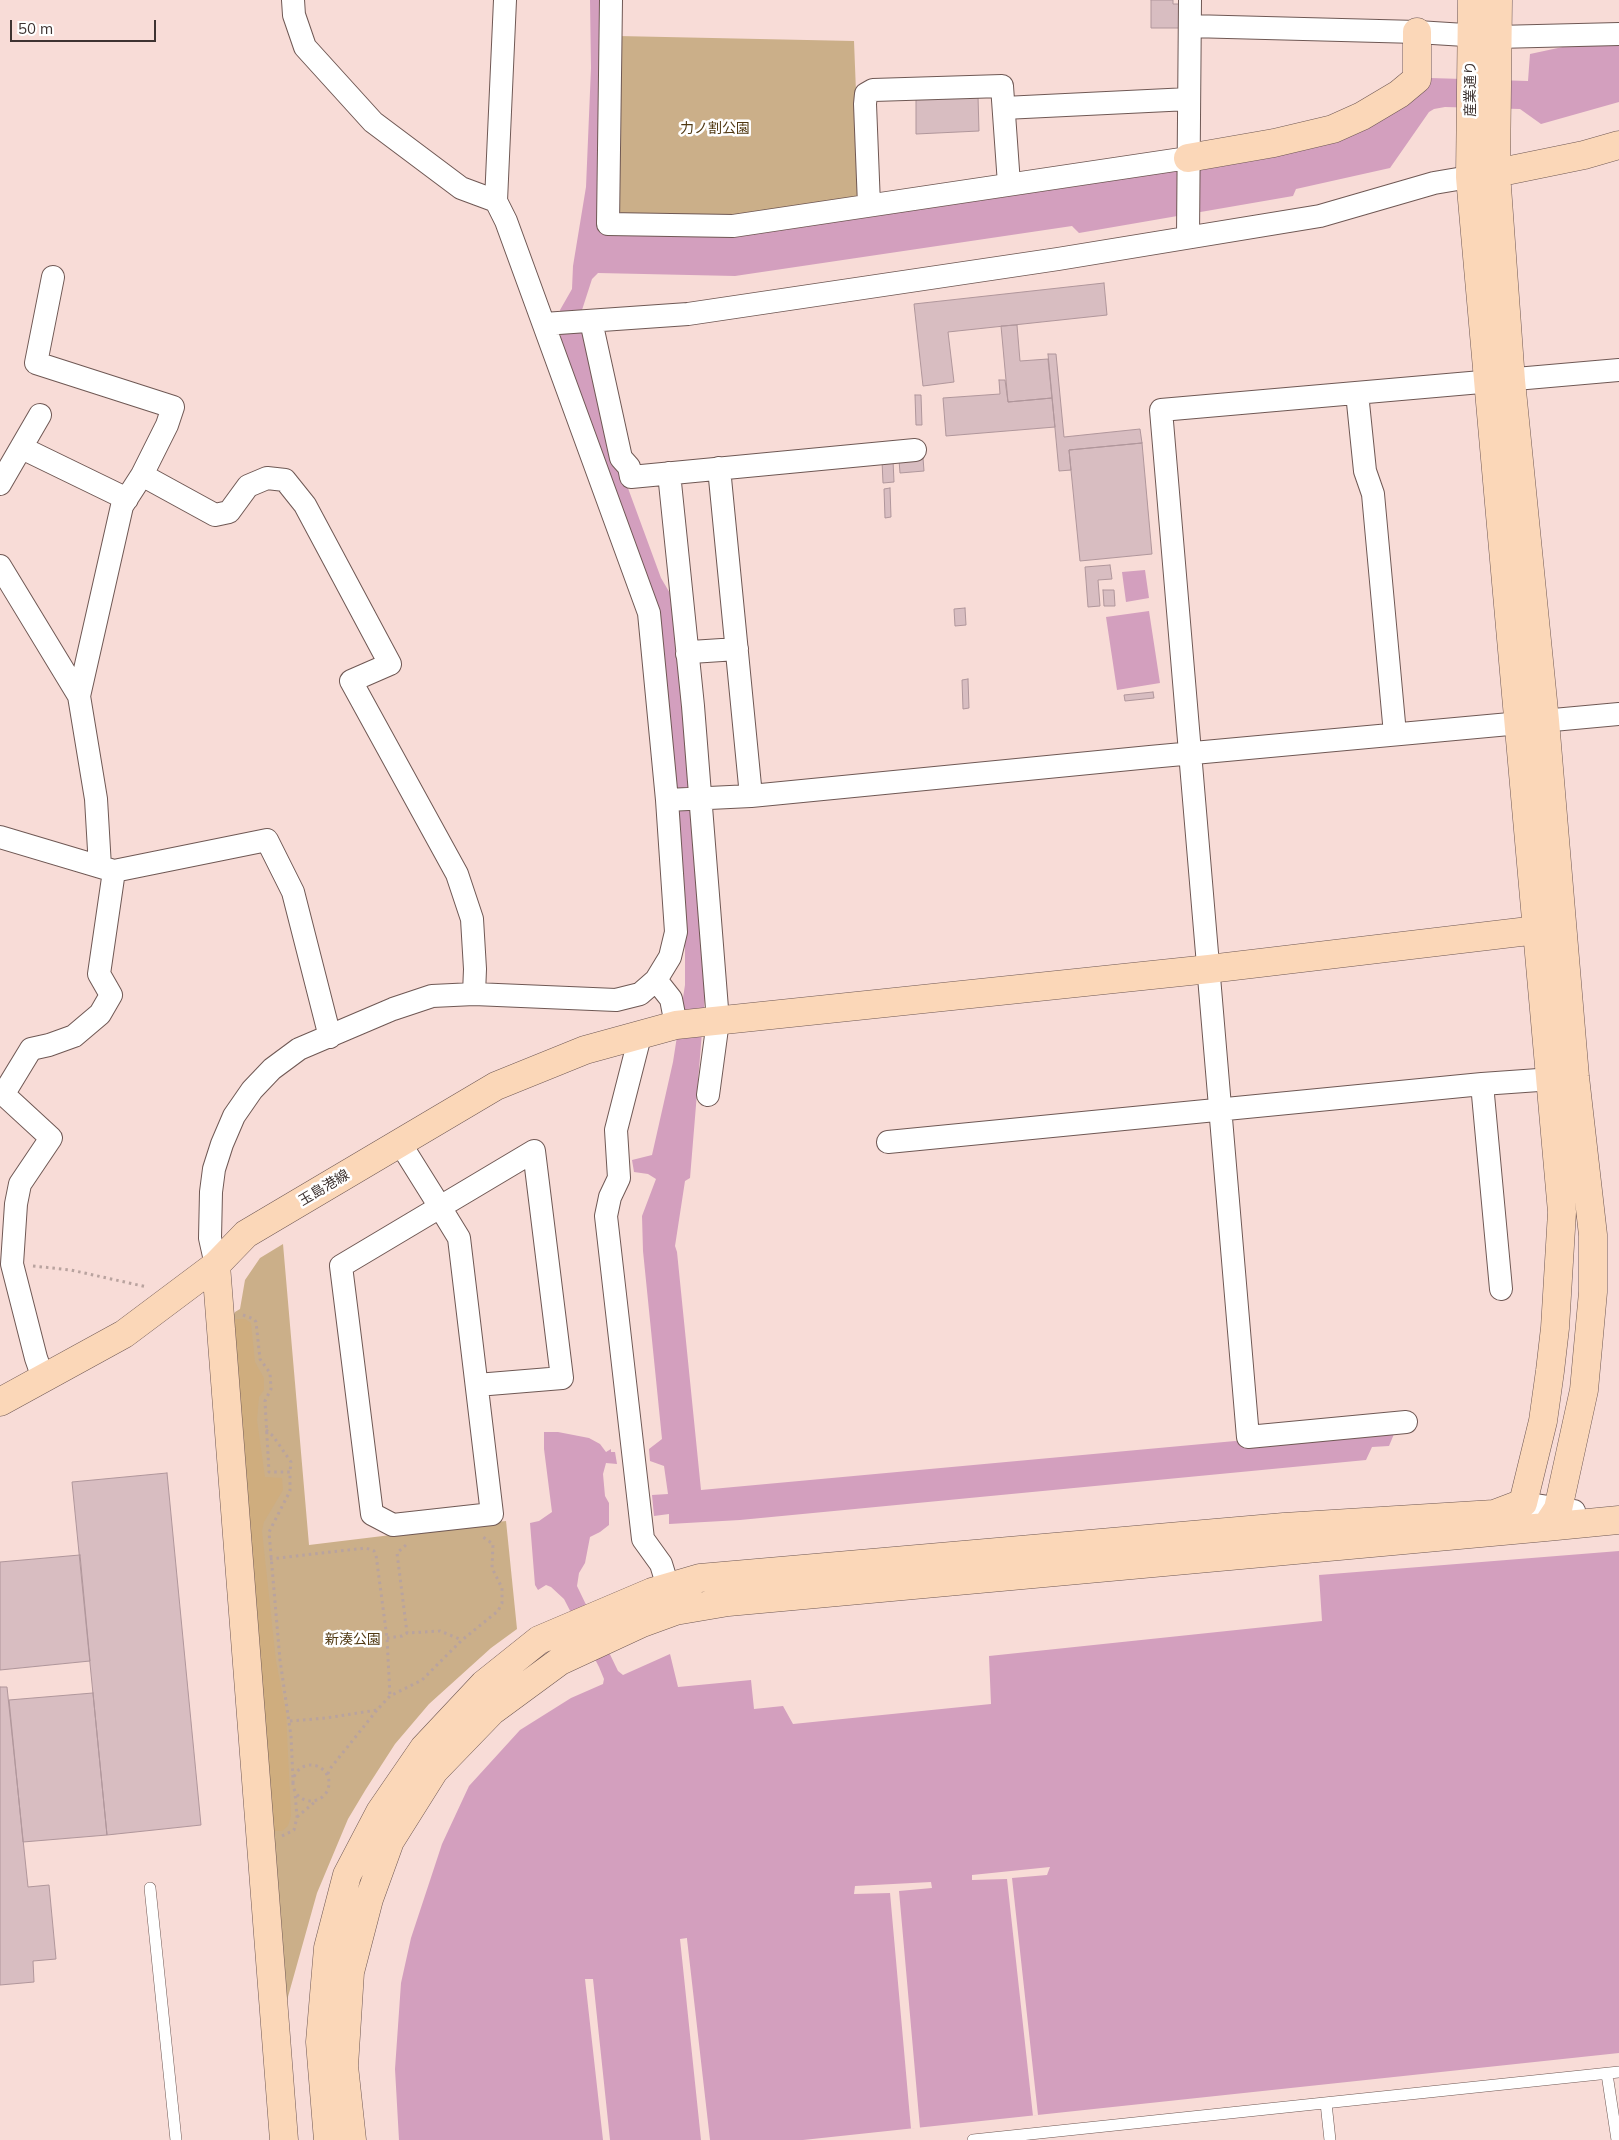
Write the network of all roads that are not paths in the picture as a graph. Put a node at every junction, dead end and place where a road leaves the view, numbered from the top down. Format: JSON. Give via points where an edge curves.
{"nodes":[{"id":1,"x":292,"y":0,"type":"edge"},
{"id":2,"x":505,"y":0,"type":"edge"},
{"id":3,"x":611,"y":0,"type":"edge"},
{"id":4,"x":1190,"y":0,"type":"edge"},
{"id":5,"x":1472,"y":0,"type":"edge"},
{"id":6,"x":1498,"y":0,"type":"edge"},
{"id":7,"x":1190,"y":26,"type":"junction"},
{"id":8,"x":1417,"y":32,"type":"junction"},
{"id":9,"x":1619,"y":34,"type":"edge"},
{"id":10,"x":1484,"y":36,"type":"junction"},
{"id":11,"x":1189,"y":99,"type":"junction"},
{"id":12,"x":1004,"y":108,"type":"junction"},
{"id":13,"x":1619,"y":145,"type":"edge"},
{"id":14,"x":1188,"y":158,"type":"junction"},
{"id":15,"x":1483,"y":175,"type":"junction"},
{"id":16,"x":1009,"y":184,"type":"junction"},
{"id":17,"x":496,"y":201,"type":"junction"},
{"id":18,"x":868,"y":205,"type":"junction"},
{"id":19,"x":1187,"y":228,"type":"junction"},
{"id":20,"x":53,"y":277,"type":"dead end"},
{"id":21,"x":591,"y":321,"type":"junction"},
{"id":22,"x":544,"y":324,"type":"junction"},
{"id":23,"x":1619,"y":370,"type":"edge"},
{"id":24,"x":1499,"y":382,"type":"junction"},
{"id":25,"x":1357,"y":393,"type":"junction"},
{"id":26,"x":40,"y":416,"type":"dead end"},
{"id":27,"x":22,"y":448,"type":"junction"},
{"id":28,"x":915,"y":450,"type":"dead end"},
{"id":29,"x":719,"y":468,"type":"junction"},
{"id":30,"x":669,"y":473,"type":"junction"},
{"id":31,"x":142,"y":475,"type":"junction"},
{"id":32,"x":631,"y":477,"type":"junction"},
{"id":33,"x":600,"y":479,"type":"junction"},
{"id":34,"x":0,"y":484,"type":"edge"},
{"id":35,"x":127,"y":499,"type":"junction"},
{"id":36,"x":0,"y":566,"type":"edge"},
{"id":37,"x":737,"y":648,"type":"junction"},
{"id":38,"x":687,"y":654,"type":"junction"},
{"id":39,"x":79,"y":696,"type":"junction"},
{"id":40,"x":1619,"y":714,"type":"edge"},
{"id":41,"x":1545,"y":721,"type":"junction"},
{"id":42,"x":1518,"y":723,"type":"junction"},
{"id":43,"x":1395,"y":734,"type":"junction"},
{"id":44,"x":1190,"y":754,"type":"junction"},
{"id":45,"x":752,"y":796,"type":"junction"},
{"id":46,"x":699,"y":799,"type":"junction"},
{"id":47,"x":667,"y":800,"type":"junction"},
{"id":48,"x":0,"y":837,"type":"edge"},
{"id":49,"x":107,"y":869,"type":"junction"},
{"id":50,"x":1549,"y":928,"type":"junction"},
{"id":51,"x":1209,"y":969,"type":"junction"},
{"id":52,"x":656,"y":980,"type":"junction"},
{"id":53,"x":474,"y":994,"type":"junction"},
{"id":54,"x":718,"y":1021,"type":"junction"},
{"id":55,"x":676,"y":1025,"type":"junction"},
{"id":56,"x":640,"y":1036,"type":"junction"},
{"id":57,"x":330,"y":1037,"type":"junction"},
{"id":58,"x":1563,"y":1078,"type":"junction"},
{"id":59,"x":1482,"y":1084,"type":"junction"},
{"id":60,"x":2,"y":1093,"type":"edge"},
{"id":61,"x":708,"y":1095,"type":"dead end"},
{"id":62,"x":1221,"y":1109,"type":"junction"},
{"id":63,"x":888,"y":1142,"type":"dead end"},
{"id":64,"x":400,"y":1143,"type":"junction"},
{"id":65,"x":440,"y":1207,"type":"junction"},
{"id":66,"x":216,"y":1264,"type":"junction"},
{"id":67,"x":1501,"y":1288,"type":"dead end"},
{"id":68,"x":43,"y":1378,"type":"junction"},
{"id":69,"x":477,"y":1385,"type":"junction"},
{"id":70,"x":0,"y":1402,"type":"edge"},
{"id":71,"x":1406,"y":1422,"type":"dead end"},
{"id":72,"x":1523,"y":1504,"type":"junction"},
{"id":73,"x":1552,"y":1518,"type":"junction"},
{"id":74,"x":1619,"y":1519,"type":"edge"},
{"id":75,"x":672,"y":1599,"type":"junction"},
{"id":76,"x":150,"y":1888,"type":"dead end"},
{"id":77,"x":1619,"y":2072,"type":"edge"},
{"id":78,"x":1607,"y":2074,"type":"junction"},
{"id":79,"x":1326,"y":2103,"type":"junction"},
{"id":80,"x":1046,"y":2136,"type":"edge"},
{"id":81,"x":176,"y":2140,"type":"edge"},
{"id":82,"x":284,"y":2140,"type":"edge"},
{"id":83,"x":328,"y":2140,"type":"edge"},
{"id":84,"x":352,"y":2140,"type":"edge"},
{"id":85,"x":973,"y":2140,"type":"edge"},
{"id":86,"x":1330,"y":2140,"type":"edge"},
{"id":87,"x":1617,"y":2140,"type":"edge"}],
"edges":[{"from":1,"to":17,"type":"street","via":[[305,47],[374,122],[461,188]]},
{"from":2,"to":17,"type":"street"},
{"from":3,"to":18,"type":"street","via":[[608,224],[733,226]]},
{"from":4,"to":7,"type":"street"},
{"from":5,"to":10,"type":"street","name":"産業通り"},
{"from":6,"to":10,"type":"street","name":"産業通り"},
{"from":7,"to":8,"type":"street"},
{"from":7,"to":11,"type":"street"},
{"from":8,"to":10,"type":"street"},
{"from":8,"to":14,"type":"street","via":[[1417,79],[1362,116],[1333,129]]},
{"from":9,"to":10,"type":"street"},
{"from":10,"to":15,"type":"street","name":"産業通り"},
{"from":11,"to":12,"type":"street"},
{"from":11,"to":14,"type":"street"},
{"from":12,"to":16,"type":"street"},
{"from":12,"to":18,"type":"street","via":[[1002,86],[873,90],[866,94]]},
{"from":13,"to":15,"type":"street"},
{"from":14,"to":16,"type":"street"},
{"from":14,"to":19,"type":"street"},
{"from":15,"to":19,"type":"street","via":[[1434,183],[1320,216]]},
{"from":15,"to":24,"type":"street","name":"産業通り"},
{"from":16,"to":18,"type":"street"},
{"from":17,"to":22,"type":"street"},
{"from":19,"to":21,"type":"street","via":[[1058,259],[688,314]]},
{"from":20,"to":31,"type":"street","via":[[36,363],[173,407]]},
{"from":21,"to":22,"type":"street"},
{"from":21,"to":32,"type":"street","via":[[621,458],[629,467]]},
{"from":22,"to":33,"type":"street"},
{"from":23,"to":24,"type":"street"},
{"from":24,"to":25,"type":"street"},
{"from":24,"to":41,"type":"street"},
{"from":24,"to":42,"type":"street"},
{"from":25,"to":43,"type":"street","via":[[1366,471],[1373,494]]},
{"from":25,"to":44,"type":"street","via":[[1161,410]]},
{"from":26,"to":27,"type":"street"},
{"from":27,"to":34,"type":"street"},
{"from":27,"to":35,"type":"street"},
{"from":28,"to":29,"type":"street"},
{"from":29,"to":30,"type":"street"},
{"from":29,"to":37,"type":"street"},
{"from":30,"to":32,"type":"street"},
{"from":30,"to":38,"type":"street"},
{"from":31,"to":35,"type":"street"},
{"from":31,"to":53,"type":"street","via":[[215,514],[229,512],[248,486],[267,478],[284,480],[305,505],[390,664],[352,681],[457,874],[472,919]]},
{"from":32,"to":33,"type":"street"},
{"from":33,"to":47,"type":"street","via":[[649,613]]},
{"from":35,"to":39,"type":"street","via":[[122,506]]},
{"from":36,"to":39,"type":"street"},
{"from":37,"to":38,"type":"street"},
{"from":37,"to":45,"type":"street"},
{"from":38,"to":46,"type":"street"},
{"from":39,"to":49,"type":"street"},
{"from":40,"to":41,"type":"street"},
{"from":41,"to":42,"type":"street"},
{"from":41,"to":50,"type":"street"},
{"from":42,"to":43,"type":"street"},
{"from":42,"to":50,"type":"street"},
{"from":43,"to":44,"type":"street"},
{"from":44,"to":45,"type":"street"},
{"from":44,"to":51,"type":"street"},
{"from":45,"to":46,"type":"street"},
{"from":46,"to":47,"type":"street"},
{"from":46,"to":54,"type":"street"},
{"from":47,"to":52,"type":"street","via":[[676,932],[670,957]]},
{"from":48,"to":49,"type":"street"},
{"from":49,"to":57,"type":"street","via":[[266,840],[293,892]]},
{"from":49,"to":60,"type":"street","via":[[99,974],[111,995],[100,1014],[74,1036],[31,1049]]},
{"from":50,"to":51,"type":"street","name":"玉島港線"},
{"from":50,"to":58,"type":"street"},
{"from":51,"to":54,"type":"street","name":"玉島港線"},
{"from":51,"to":62,"type":"street"},
{"from":52,"to":53,"type":"street","via":[[640,994],[616,1000]]},
{"from":52,"to":55,"type":"street","via":[[671,999]]},
{"from":53,"to":57,"type":"street","via":[[432,996]]},
{"from":54,"to":55,"type":"street","name":"玉島港線"},
{"from":54,"to":61,"type":"street"},
{"from":55,"to":56,"type":"street","name":"玉島港線"},
{"from":56,"to":64,"type":"street","name":"玉島港線","via":[[585,1050],[496,1086]]},
{"from":56,"to":75,"type":"street","via":[[616,1130],[619,1178],[606,1216],[643,1539],[661,1564]]},
{"from":57,"to":66,"type":"street","via":[[299,1049],[272,1069],[234,1116],[214,1169],[211,1192],[210,1238]]},
{"from":58,"to":59,"type":"street"},
{"from":58,"to":72,"type":"street","via":[[1562,1212],[1555,1328],[1543,1421]]},
{"from":58,"to":73,"type":"street","via":[[1594,1235],[1593,1292],[1584,1390]]},
{"from":59,"to":62,"type":"street"},
{"from":59,"to":67,"type":"street"},
{"from":60,"to":68,"type":"street","via":[[51,1138],[20,1184],[12,1264]]},
{"from":62,"to":63,"type":"street"},
{"from":62,"to":71,"type":"street","via":[[1248,1437]]},
{"from":64,"to":65,"type":"street"},
{"from":64,"to":66,"type":"street","name":"玉島港線","via":[[246,1234]]},
{"from":65,"to":69,"type":"street","via":[[460,1238]]},
{"from":65,"to":69,"type":"street","via":[[534,1151],[562,1378]]},
{"from":65,"to":69,"type":"street","via":[[341,1266],[372,1514],[393,1525],[492,1514]]},
{"from":66,"to":68,"type":"street","name":"玉島港線","via":[[124,1334]]},
{"from":66,"to":82,"type":"street"},
{"from":68,"to":70,"type":"street","name":"玉島港線"},
{"from":72,"to":73,"type":"street"},
{"from":72,"to":75,"type":"street","via":[[1494,1514],[1284,1527],[700,1578]]},
{"from":73,"to":74,"type":"street"},
{"from":73,"to":75,"type":"street","via":[[728,1602]]},
{"from":75,"to":83,"type":"street","via":[[652,1592],[539,1640],[484,1684],[424,1748],[380,1812],[347,1875],[328,1948],[320,2042]]},
{"from":75,"to":84,"type":"street","via":[[642,1623],[560,1661],[492,1711],[434,1772],[390,1841],[369,1899],[350,1972],[344,2066]]},
{"from":76,"to":81,"type":"lane"},
{"from":77,"to":78,"type":"lane"},
{"from":78,"to":79,"type":"lane"},
{"from":78,"to":87,"type":"lane"},
{"from":79,"to":80,"type":"lane"},
{"from":79,"to":86,"type":"lane"},
{"from":80,"to":85,"type":"lane"}]}
